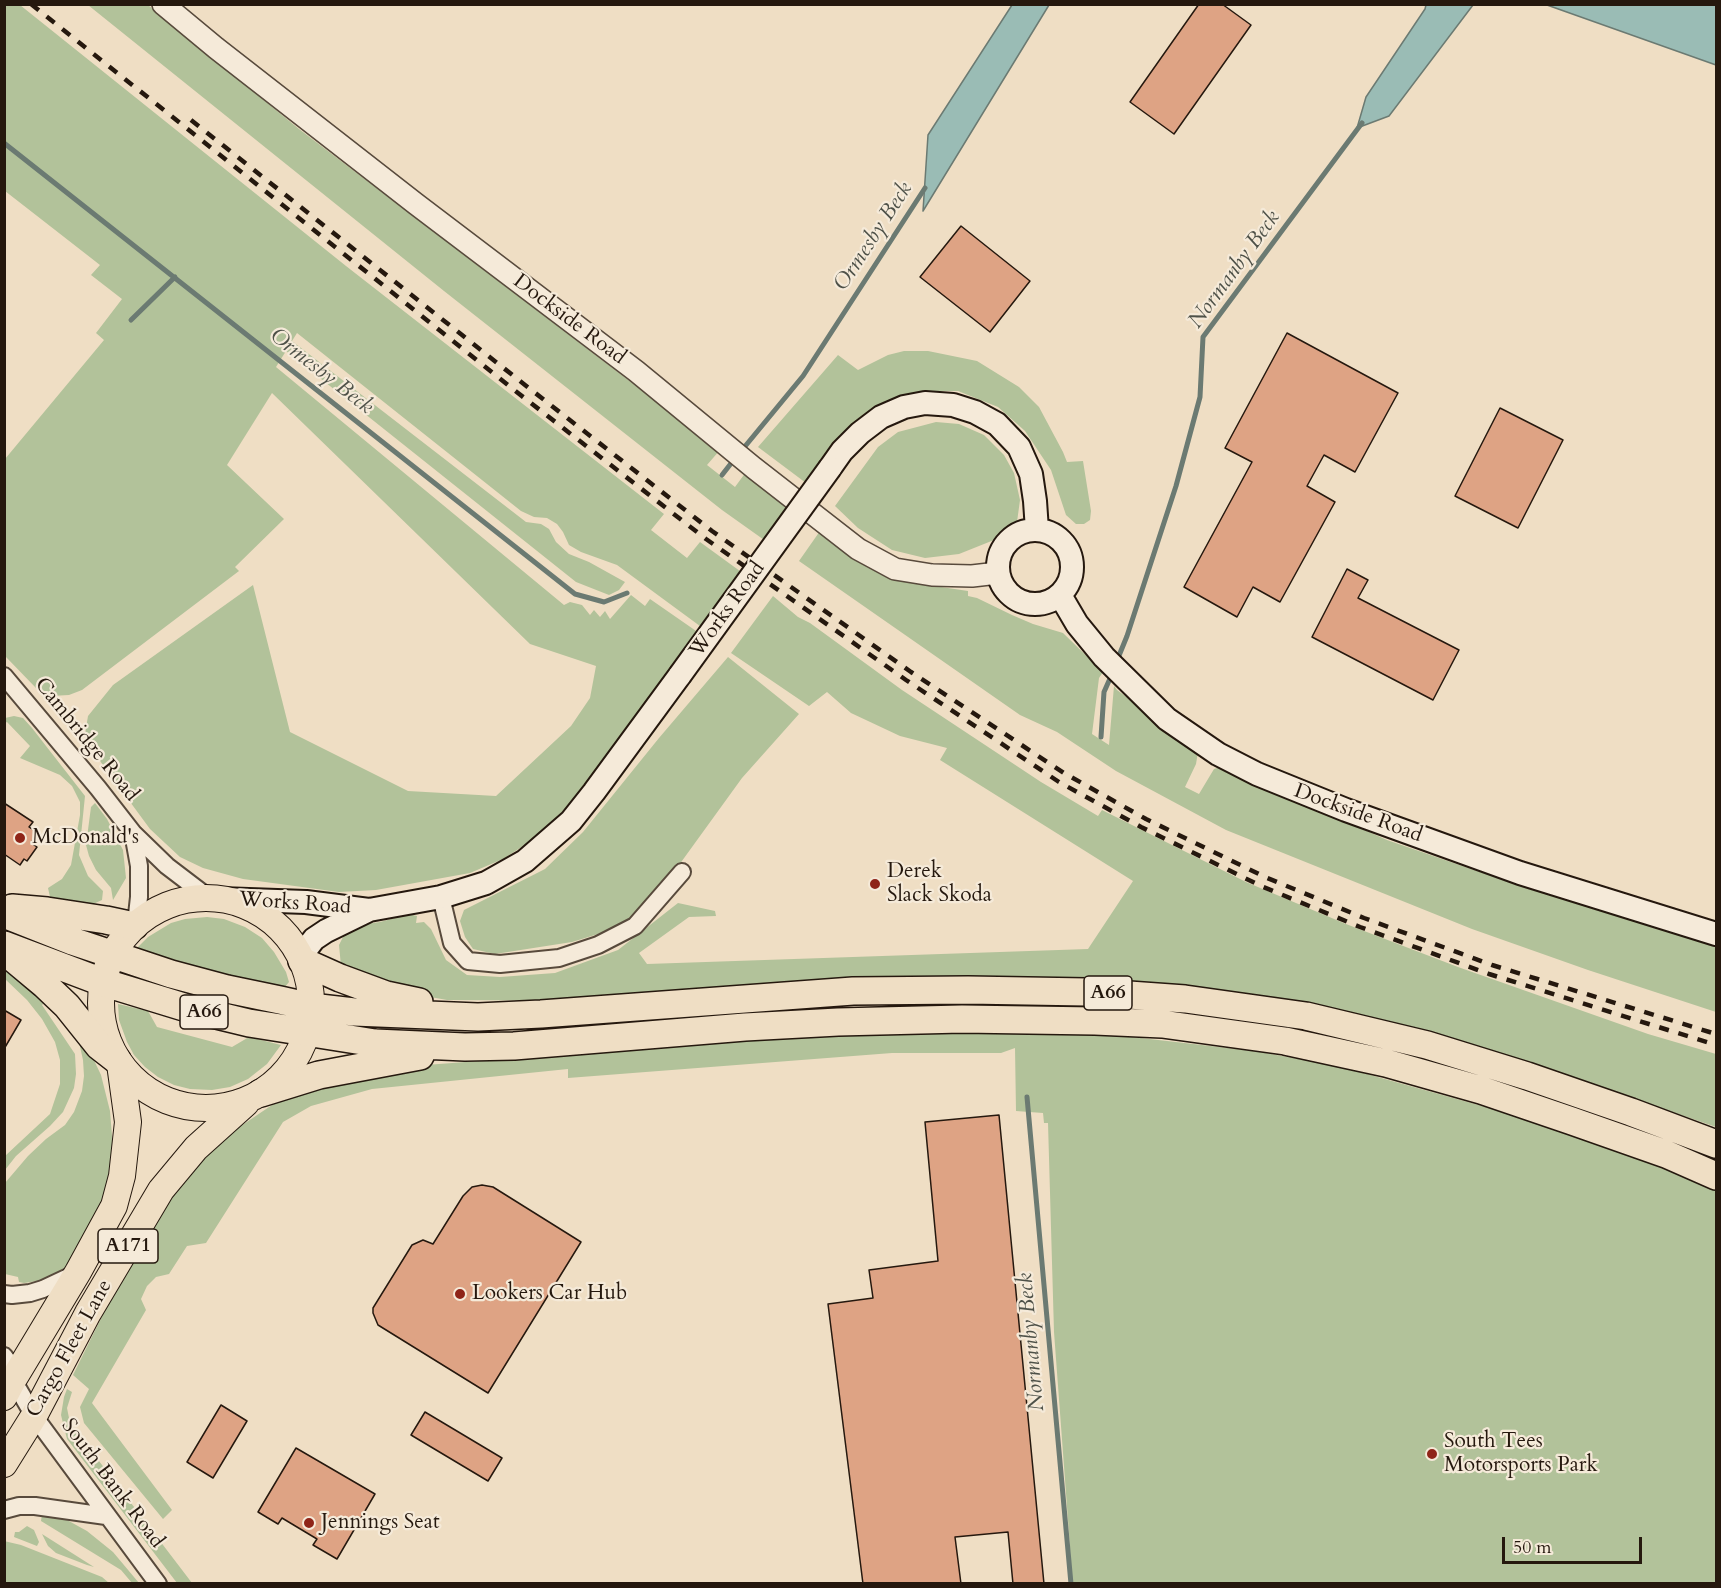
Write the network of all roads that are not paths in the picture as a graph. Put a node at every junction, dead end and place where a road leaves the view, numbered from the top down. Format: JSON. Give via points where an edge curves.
{"nodes":[{"id":1,"x":163,"y":4,"type":"edge"},
{"id":2,"x":1037,"y":530,"type":"junction"},
{"id":3,"x":998,"y":573,"type":"junction"},
{"id":4,"x":1060,"y":595,"type":"junction"},
{"id":5,"x":4,"y":676,"type":"edge"},
{"id":6,"x":133,"y":833,"type":"junction"},
{"id":7,"x":682,"y":872,"type":"dead end"},
{"id":8,"x":441,"y":897,"type":"junction"},
{"id":9,"x":215,"y":899,"type":"junction"},
{"id":10,"x":4,"y":908,"type":"edge"},
{"id":11,"x":369,"y":909,"type":"junction"},
{"id":12,"x":4,"y":914,"type":"edge"},
{"id":13,"x":135,"y":925,"type":"junction"},
{"id":14,"x":1716,"y":934,"type":"edge"},
{"id":15,"x":4,"y":945,"type":"edge"},
{"id":16,"x":4,"y":952,"type":"edge"},
{"id":17,"x":113,"y":954,"type":"junction"},
{"id":18,"x":301,"y":959,"type":"junction"},
{"id":19,"x":102,"y":982,"type":"junction"},
{"id":20,"x":478,"y":1017,"type":"junction"},
{"id":21,"x":309,"y":1019,"type":"junction"},
{"id":22,"x":465,"y":1047,"type":"junction"},
{"id":23,"x":118,"y":1062,"type":"junction"},
{"id":24,"x":257,"y":1096,"type":"junction"},
{"id":25,"x":1716,"y":1144,"type":"edge"},
{"id":26,"x":1716,"y":1176,"type":"edge"},
{"id":27,"x":78,"y":1272,"type":"junction"},
{"id":28,"x":4,"y":1294,"type":"edge"},
{"id":29,"x":4,"y":1356,"type":"edge"},
{"id":30,"x":7,"y":1385,"type":"edge"},
{"id":31,"x":34,"y":1416,"type":"junction"},
{"id":32,"x":4,"y":1464,"type":"edge"},
{"id":33,"x":4,"y":1509,"type":"edge"},
{"id":34,"x":106,"y":1516,"type":"junction"},
{"id":35,"x":158,"y":1584,"type":"edge"}],
"edges":[{"from":1,"to":3,"type":"street","name":"Dockside Road","via":[[636,371],[858,549],[895,569],[932,575]]},
{"from":2,"to":3,"type":"main road","via":[[1015,536],[1004,548]]},
{"from":2,"to":4,"type":"main road","via":[[1053,534],[1069,551],[1071,578]]},
{"from":2,"to":8,"type":"main road","name":"Works Road","bridge":true,"via":[[1031,474],[1019,447],[998,424],[953,405],[926,403],[881,417],[842,451],[571,820],[525,861],[486,883]]},
{"from":3,"to":4,"type":"main road","via":[[1006,590],[1017,600],[1048,603]]},
{"from":4,"to":14,"type":"main road","name":"Dockside Road","via":[[1077,624],[1143,697],[1218,754],[1284,786],[1520,873]]},
{"from":5,"to":6,"type":"street","name":"Cambridge Road"},
{"from":6,"to":9,"type":"street","name":"Cambridge Road","via":[[167,866]]},
{"from":6,"to":13,"type":"street","name":"Cambridge Road","via":[[139,866]]},
{"from":7,"to":8,"type":"street","via":[[635,926],[598,945],[559,958],[512,963],[468,961],[452,944]]},
{"from":8,"to":11,"type":"main road","name":"Works Road"},
{"from":9,"to":11,"type":"main road","name":"Works Road"},
{"from":9,"to":13,"type":"main road","via":[[178,902]]},
{"from":9,"to":18,"type":"main road","via":[[237,903],[268,918],[292,942]]},
{"from":10,"to":13,"type":"highway"},
{"from":11,"to":18,"type":"main road","name":"Works Road","via":[[314,939]]},
{"from":12,"to":17,"type":"highway","number":"A66"},
{"from":13,"to":17,"type":"main road"},
{"from":15,"to":19,"type":"highway","number":"A66"},
{"from":16,"to":23,"type":"highway","via":[[52,991],[99,1046]]},
{"from":17,"to":19,"type":"main road"},
{"from":17,"to":21,"type":"highway","number":"A66"},
{"from":18,"to":20,"type":"highway","number":"A66","via":[[386,995]]},
{"from":18,"to":21,"type":"main road","via":[[307,975]]},
{"from":19,"to":21,"type":"highway","number":"A66","via":[[249,1023]]},
{"from":19,"to":23,"type":"main road","via":[[102,1022]]},
{"from":20,"to":21,"type":"highway","number":"A66","via":[[354,1012]]},
{"from":20,"to":25,"type":"highway","number":"A66","via":[[853,992],[1087,992],[1185,999],[1306,1016],[1428,1045]]},
{"from":21,"to":22,"type":"highway","number":"A66","via":[[375,1043]]},
{"from":21,"to":24,"type":"main road","name":"Cargo Fleet Lane","via":[[295,1060]]},
{"from":22,"to":24,"type":"highway","number":"A66","via":[[319,1075]]},
{"from":22,"to":26,"type":"highway","number":"A66","via":[[838,1022],[962,1019],[1162,1024],[1285,1041],[1386,1063],[1572,1121]]},
{"from":23,"to":24,"type":"main road","via":[[146,1090],[180,1106],[217,1108]]},
{"from":23,"to":27,"type":"main road","name":"Cargo Fleet Lane","number":"A171","via":[[128,1122],[122,1176],[114,1206]]},
{"from":24,"to":31,"type":"main road","name":"Cargo Fleet Lane","number":"A171","via":[[196,1148],[161,1190],[88,1313]]},
{"from":27,"to":28,"type":"street","via":[[30,1293]]},
{"from":27,"to":30,"type":"main road","name":"Cargo Fleet Lane","number":"A171"},
{"from":29,"to":30,"type":"street","name":"South Bank Road","via":[[10,1364]]},
{"from":30,"to":31,"type":"street","name":"South Bank Road"},
{"from":31,"to":32,"type":"main road","name":"Cargo Fleet Lane","number":"A171"},
{"from":31,"to":34,"type":"street","name":"South Bank Road"},
{"from":33,"to":34,"type":"street","via":[[35,1506]]},
{"from":34,"to":35,"type":"street","name":"South Bank Road"}]}
